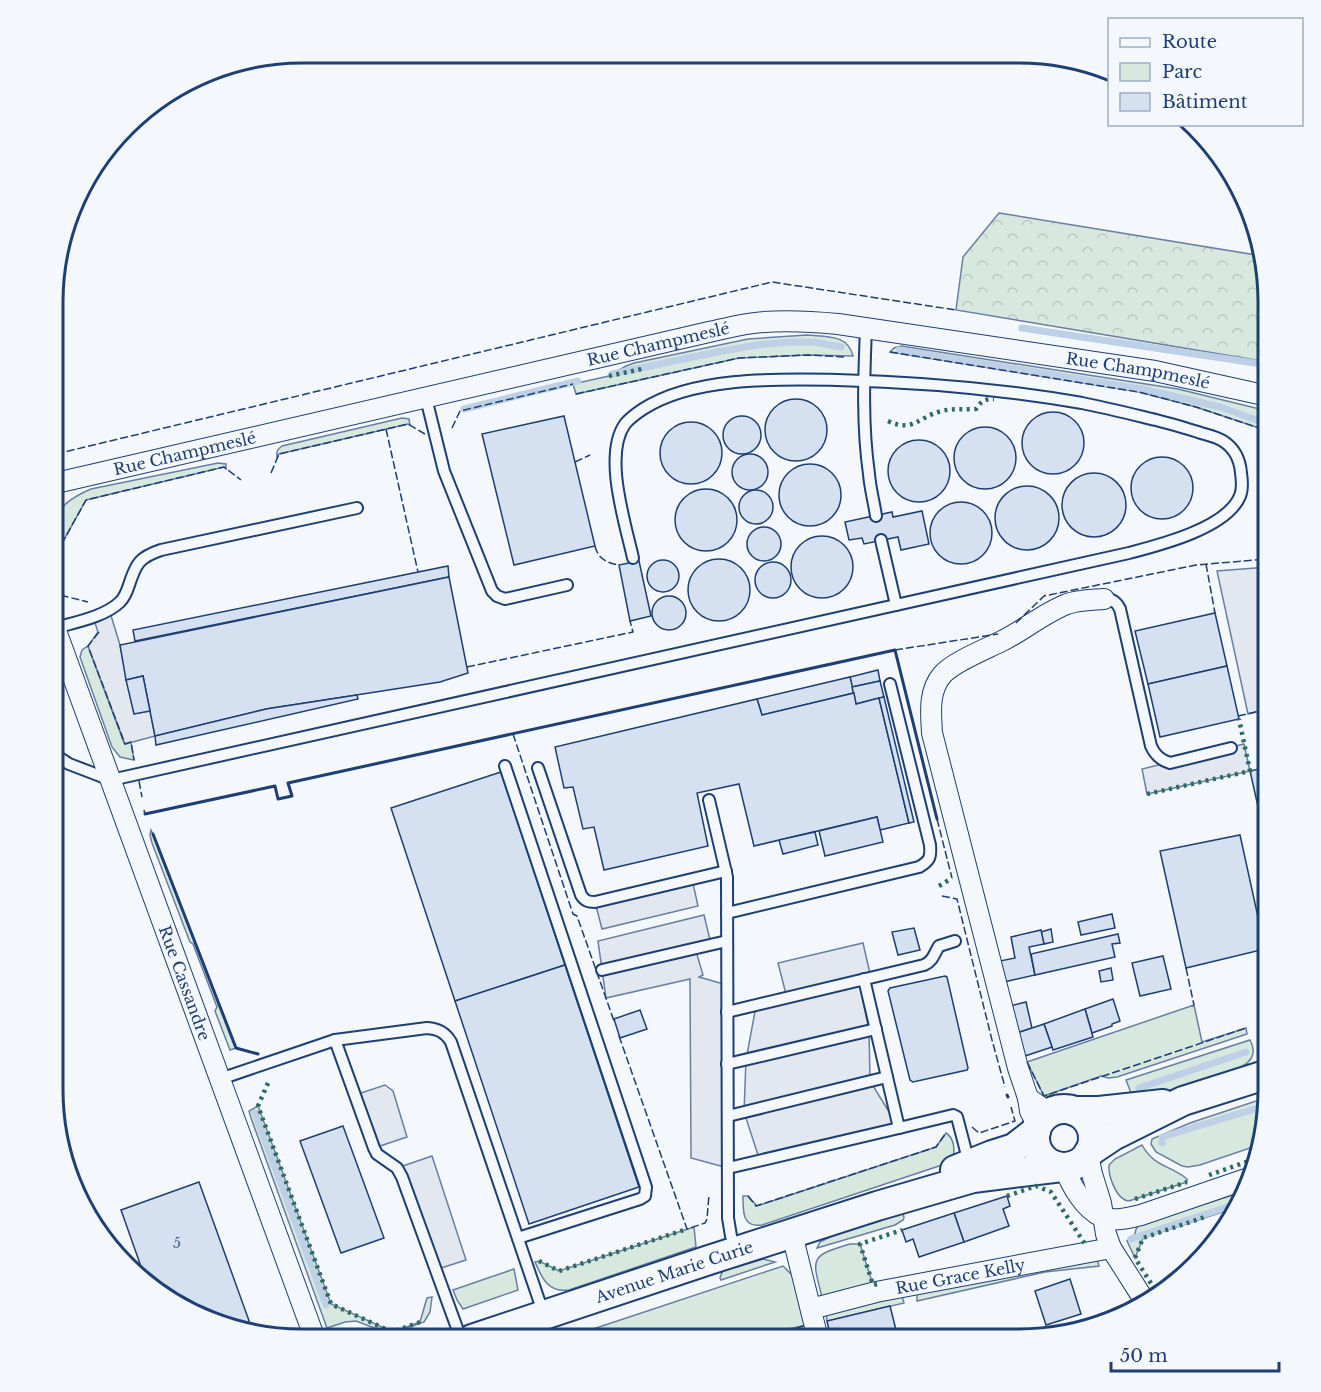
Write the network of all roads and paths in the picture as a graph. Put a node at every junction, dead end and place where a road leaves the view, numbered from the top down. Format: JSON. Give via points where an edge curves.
{"nodes":[{"id":1,"x":866,"y":328,"type":"junction"},
{"id":2,"x":863,"y":380,"type":"junction"},
{"id":3,"x":1258,"y":394,"type":"edge"},
{"id":4,"x":426,"y":398,"type":"junction"},
{"id":5,"x":63,"y":481,"type":"edge"},
{"id":6,"x":357,"y":508,"type":"dead end"},
{"id":7,"x":876,"y":516,"type":"dead end"},
{"id":8,"x":881,"y":540,"type":"dead end"},
{"id":9,"x":633,"y":558,"type":"dead end"},
{"id":10,"x":567,"y":585,"type":"dead end"},
{"id":11,"x":1104,"y":599,"type":"joint"},
{"id":12,"x":896,"y":605,"type":"junction"},
{"id":13,"x":63,"y":626,"type":"edge"},
{"id":14,"x":63,"y":650,"type":"edge"},
{"id":15,"x":890,"y":684,"type":"dead end"},
{"id":16,"x":1231,"y":748,"type":"dead end"},
{"id":17,"x":63,"y":760,"type":"edge"},
{"id":18,"x":505,"y":766,"type":"dead end"},
{"id":19,"x":538,"y":768,"type":"dead end"},
{"id":20,"x":111,"y":780,"type":"junction"},
{"id":21,"x":709,"y":800,"type":"dead end"},
{"id":22,"x":726,"y":871,"type":"junction"},
{"id":23,"x":727,"y":913,"type":"junction"},
{"id":24,"x":727,"y":941,"type":"junction"},
{"id":25,"x":955,"y":941,"type":"dead end"},
{"id":26,"x":602,"y":970,"type":"dead end"},
{"id":27,"x":864,"y":979,"type":"junction"},
{"id":28,"x":727,"y":1012,"type":"junction"},
{"id":29,"x":876,"y":1029,"type":"junction"},
{"id":30,"x":335,"y":1040,"type":"junction"},
{"id":31,"x":727,"y":1064,"type":"junction"},
{"id":32,"x":887,"y":1077,"type":"junction"},
{"id":33,"x":1258,"y":1077,"type":"edge"},
{"id":34,"x":220,"y":1079,"type":"junction"},
{"id":35,"x":1183,"y":1101,"type":"junction"},
{"id":36,"x":728,"y":1116,"type":"junction"},
{"id":37,"x":1045,"y":1116,"type":"junction"},
{"id":38,"x":898,"y":1128,"type":"junction"},
{"id":39,"x":1076,"y":1161,"type":"junction"},
{"id":40,"x":969,"y":1164,"type":"junction"},
{"id":41,"x":728,"y":1168,"type":"junction"},
{"id":42,"x":1240,"y":1181,"type":"edge"},
{"id":43,"x":877,"y":1206,"type":"junction"},
{"id":44,"x":1103,"y":1218,"type":"junction"},
{"id":45,"x":792,"y":1234,"type":"junction"},
{"id":46,"x":518,"y":1238,"type":"junction"},
{"id":47,"x":1111,"y":1248,"type":"junction"},
{"id":48,"x":736,"y":1251,"type":"junction"},
{"id":49,"x":1141,"y":1295,"type":"edge"},
{"id":50,"x":811,"y":1309,"type":"junction"},
{"id":51,"x":544,"y":1315,"type":"junction"},
{"id":52,"x":311,"y":1329,"type":"edge"},
{"id":53,"x":457,"y":1329,"type":"edge"},
{"id":54,"x":502,"y":1329,"type":"edge"},
{"id":55,"x":816,"y":1329,"type":"edge"}],
"edges":[{"from":1,"to":2,"type":"lane"},
{"from":1,"to":3,"type":"street","name":"Rue Champmeslé","via":[[1155,372]]},
{"from":1,"to":4,"type":"street","name":"Rue Champmeslé","via":[[808,321],[749,323]]},
{"from":2,"to":7,"type":"lane"},
{"from":2,"to":9,"type":"lane","via":[[782,379],[722,384],[670,396],[634,415],[619,437],[615,454]]},
{"from":2,"to":12,"type":"lane","via":[[969,387],[1135,415],[1224,441],[1240,466],[1242,488],[1232,507],[1217,521],[1170,542]]},
{"from":4,"to":5,"type":"street","name":"Rue Champmeslé"},
{"from":4,"to":10,"type":"lane","via":[[444,471],[492,591],[505,598]]},
{"from":6,"to":13,"type":"lane","via":[[151,554],[138,562],[121,601],[93,617]]},
{"from":8,"to":12,"type":"lane"},
{"from":11,"to":16,"type":"lane","via":[[1116,602],[1120,609],[1150,746],[1155,753],[1170,763]]},
{"from":11,"to":37,"type":"street","via":[[1069,603],[1054,610],[962,660],[943,674],[933,689],[932,733],[1018,1068]]},
{"from":12,"to":20,"type":"lane"},
{"from":14,"to":20,"type":"street","name":"Rue Cassandre"},
{"from":15,"to":23,"type":"lane","via":[[930,845],[930,859],[919,867]]},
{"from":17,"to":20,"type":"lane"},
{"from":18,"to":46,"type":"lane","via":[[646,1187],[645,1196],[640,1199]]},
{"from":19,"to":22,"type":"lane","via":[[581,895],[589,902]]},
{"from":20,"to":34,"type":"street","name":"Rue Cassandre"},
{"from":21,"to":22,"type":"lane"},
{"from":22,"to":23,"type":"lane"},
{"from":23,"to":24,"type":"lane"},
{"from":24,"to":26,"type":"lane"},
{"from":24,"to":28,"type":"lane"},
{"from":25,"to":27,"type":"lane","via":[[939,946],[929,963]]},
{"from":27,"to":28,"type":"lane"},
{"from":27,"to":29,"type":"lane"},
{"from":28,"to":31,"type":"lane"},
{"from":29,"to":31,"type":"lane"},
{"from":29,"to":32,"type":"lane"},
{"from":30,"to":34,"type":"lane"},
{"from":30,"to":46,"type":"lane","via":[[427,1028],[447,1036]]},
{"from":30,"to":53,"type":"lane","via":[[374,1148],[402,1177]]},
{"from":31,"to":36,"type":"lane"},
{"from":32,"to":36,"type":"lane"},
{"from":32,"to":38,"type":"lane"},
{"from":33,"to":35,"type":"main road","name":"Avenue Marie Curie"},
{"from":34,"to":52,"type":"street","name":"Rue Cassandre"},
{"from":35,"to":37,"type":"main road","name":"Avenue Marie Curie"},
{"from":35,"to":39,"type":"main road","name":"Avenue Marie Curie","via":[[1113,1136]]},
{"from":36,"to":41,"type":"lane"},
{"from":37,"to":39,"type":"main road","via":[[1035,1145],[1042,1158],[1048,1163]]},
{"from":37,"to":39,"type":"main road","via":[[1080,1114],[1086,1119],[1092,1132],[1092,1146]]},
{"from":37,"to":40,"type":"main road","name":"Avenue Marie Curie","via":[[1014,1148]]},
{"from":38,"to":40,"type":"lane","via":[[957,1117]]},
{"from":38,"to":41,"type":"lane"},
{"from":39,"to":43,"type":"main road","name":"Avenue Marie Curie","via":[[973,1178]]},
{"from":39,"to":44,"type":"street","via":[[1101,1203]]},
{"from":40,"to":43,"type":"main road","name":"Avenue Marie Curie"},
{"from":41,"to":48,"type":"lane","via":[[728,1218]]},
{"from":42,"to":44,"type":"street","via":[[1134,1217]]},
{"from":43,"to":45,"type":"main road","name":"Avenue Marie Curie"},
{"from":44,"to":47,"type":"street"},
{"from":45,"to":48,"type":"main road","name":"Avenue Marie Curie"},
{"from":45,"to":50,"type":"street"},
{"from":46,"to":51,"type":"lane"},
{"from":47,"to":49,"type":"street"},
{"from":47,"to":50,"type":"street","name":"Rue Grace Kelly","via":[[876,1292]]},
{"from":48,"to":51,"type":"main road","name":"Avenue Marie Curie"},
{"from":50,"to":55,"type":"street"},
{"from":51,"to":54,"type":"main road","name":"Avenue Marie Curie"}]}
